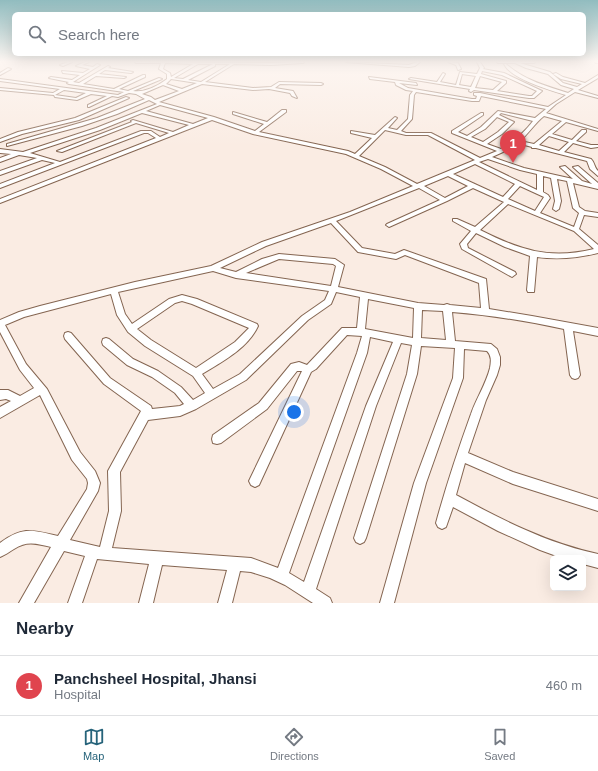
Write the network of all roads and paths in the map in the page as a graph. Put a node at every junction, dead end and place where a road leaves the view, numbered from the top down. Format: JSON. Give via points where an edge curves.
{"nodes":[{"id":1,"x":11,"y":90,"type":"edge"},
{"id":2,"x":59,"y":90,"type":"edge"},
{"id":3,"x":78,"y":90,"type":"edge"},
{"id":4,"x":122,"y":90,"type":"edge"},
{"id":5,"x":135,"y":90,"type":"edge"},
{"id":6,"x":150,"y":90,"type":"joint"},
{"id":7,"x":284,"y":90,"type":"edge"},
{"id":8,"x":411,"y":90,"type":"edge"},
{"id":9,"x":453,"y":90,"type":"edge"},
{"id":10,"x":472,"y":90,"type":"edge"},
{"id":11,"x":489,"y":90,"type":"edge"},
{"id":12,"x":530,"y":90,"type":"edge"},
{"id":13,"x":540,"y":90,"type":"edge"},
{"id":14,"x":553,"y":90,"type":"edge"},
{"id":15,"x":576,"y":90,"type":"joint"},
{"id":16,"x":184,"y":91,"type":"edge"},
{"id":17,"x":289,"y":91,"type":"joint"},
{"id":18,"x":415,"y":91,"type":"junction"},
{"id":19,"x":495,"y":91,"type":"joint"},
{"id":20,"x":91,"y":92,"type":"junction"},
{"id":21,"x":131,"y":92,"type":"junction"},
{"id":22,"x":470,"y":93,"type":"junction"},
{"id":23,"x":138,"y":94,"type":"junction"},
{"id":24,"x":480,"y":94,"type":"junction"},
{"id":25,"x":568,"y":94,"type":"junction"},
{"id":26,"x":112,"y":95,"type":"junction"},
{"id":27,"x":55,"y":96,"type":"dead end"},
{"id":28,"x":119,"y":96,"type":"junction"},
{"id":29,"x":169,"y":96,"type":"junction"},
{"id":30,"x":523,"y":96,"type":"junction"},
{"id":31,"x":296,"y":97,"type":"dead end"},
{"id":32,"x":598,"y":97,"type":"edge"},
{"id":33,"x":150,"y":98,"type":"junction"},
{"id":34,"x":104,"y":103,"type":"dead end"},
{"id":35,"x":159,"y":103,"type":"junction"},
{"id":36,"x":89,"y":106,"type":"dead end"},
{"id":37,"x":549,"y":108,"type":"junction"},
{"id":38,"x":284,"y":111,"type":"dead end"},
{"id":39,"x":143,"y":112,"type":"junction"},
{"id":40,"x":235,"y":113,"type":"dead end"},
{"id":41,"x":481,"y":114,"type":"dead end"},
{"id":42,"x":543,"y":114,"type":"junction"},
{"id":43,"x":497,"y":116,"type":"junction"},
{"id":44,"x":212,"y":118,"type":"junction"},
{"id":45,"x":394,"y":118,"type":"dead end"},
{"id":46,"x":126,"y":119,"type":"junction"},
{"id":47,"x":536,"y":120,"type":"junction"},
{"id":48,"x":566,"y":120,"type":"junction"},
{"id":49,"x":136,"y":122,"type":"junction"},
{"id":50,"x":268,"y":124,"type":"junction"},
{"id":51,"x":193,"y":125,"type":"junction"},
{"id":52,"x":384,"y":128,"type":"junction"},
{"id":53,"x":98,"y":129,"type":"junction"},
{"id":54,"x":598,"y":130,"type":"edge"},
{"id":55,"x":584,"y":131,"type":"dead end"},
{"id":56,"x":354,"y":132,"type":"dead end"},
{"id":57,"x":398,"y":132,"type":"junction"},
{"id":58,"x":173,"y":133,"type":"junction"},
{"id":59,"x":255,"y":133,"type":"junction"},
{"id":60,"x":106,"y":134,"type":"junction"},
{"id":61,"x":550,"y":135,"type":"junction"},
{"id":62,"x":376,"y":137,"type":"junction"},
{"id":63,"x":159,"y":138,"type":"junction"},
{"id":64,"x":467,"y":138,"type":"junction"},
{"id":65,"x":1,"y":140,"type":"edge"},
{"id":66,"x":572,"y":141,"type":"junction"},
{"id":67,"x":118,"y":142,"type":"junction"},
{"id":68,"x":516,"y":142,"type":"junction"},
{"id":69,"x":483,"y":144,"type":"junction"},
{"id":70,"x":9,"y":145,"type":"dead end"},
{"id":71,"x":598,"y":146,"type":"edge"},
{"id":72,"x":534,"y":147,"type":"junction"},
{"id":73,"x":131,"y":149,"type":"junction"},
{"id":74,"x":0,"y":151,"type":"edge"},
{"id":75,"x":60,"y":151,"type":"dead end"},
{"id":76,"x":501,"y":151,"type":"junction"},
{"id":77,"x":22,"y":153,"type":"junction"},
{"id":78,"x":560,"y":153,"type":"junction"},
{"id":79,"x":356,"y":156,"type":"junction"},
{"id":80,"x":488,"y":157,"type":"junction"},
{"id":81,"x":42,"y":158,"type":"junction"},
{"id":82,"x":0,"y":160,"type":"edge"},
{"id":83,"x":477,"y":161,"type":"junction"},
{"id":84,"x":59,"y":163,"type":"junction"},
{"id":85,"x":562,"y":167,"type":"dead end"},
{"id":86,"x":576,"y":167,"type":"dead end"},
{"id":87,"x":0,"y":173,"type":"edge"},
{"id":88,"x":34,"y":173,"type":"junction"},
{"id":89,"x":540,"y":173,"type":"junction"},
{"id":90,"x":448,"y":174,"type":"junction"},
{"id":91,"x":598,"y":174,"type":"edge"},
{"id":92,"x":554,"y":177,"type":"junction"},
{"id":93,"x":570,"y":181,"type":"junction"},
{"id":94,"x":580,"y":183,"type":"junction"},
{"id":95,"x":518,"y":184,"type":"junction"},
{"id":96,"x":0,"y":186,"type":"edge"},
{"id":97,"x":418,"y":186,"type":"junction"},
{"id":98,"x":472,"y":186,"type":"junction"},
{"id":99,"x":598,"y":187,"type":"edge"},
{"id":100,"x":26,"y":190,"type":"junction"},
{"id":101,"x":540,"y":193,"type":"junction"},
{"id":102,"x":445,"y":200,"type":"junction"},
{"id":103,"x":0,"y":201,"type":"edge"},
{"id":104,"x":506,"y":201,"type":"junction"},
{"id":105,"x":556,"y":209,"type":"dead end"},
{"id":106,"x":536,"y":213,"type":"junction"},
{"id":107,"x":583,"y":213,"type":"junction"},
{"id":108,"x":598,"y":215,"type":"edge"},
{"id":109,"x":332,"y":220,"type":"junction"},
{"id":110,"x":455,"y":220,"type":"dead end"},
{"id":111,"x":389,"y":225,"type":"dead end"},
{"id":112,"x":476,"y":230,"type":"junction"},
{"id":113,"x":576,"y":230,"type":"junction"},
{"id":114,"x":598,"y":250,"type":"edge"},
{"id":115,"x":534,"y":254,"type":"junction"},
{"id":116,"x":213,"y":268,"type":"junction"},
{"id":117,"x":512,"y":274,"type":"dead end"},
{"id":118,"x":236,"y":275,"type":"junction"},
{"id":119,"x":334,"y":289,"type":"junction"},
{"id":120,"x":114,"y":290,"type":"junction"},
{"id":121,"x":530,"y":290,"type":"dead end"},
{"id":122,"x":364,"y":295,"type":"junction"},
{"id":123,"x":418,"y":306,"type":"junction"},
{"id":124,"x":447,"y":308,"type":"junction"},
{"id":125,"x":485,"y":312,"type":"junction"},
{"id":126,"x":0,"y":324,"type":"edge"},
{"id":127,"x":568,"y":327,"type":"junction"},
{"id":128,"x":132,"y":330,"type":"junction"},
{"id":129,"x":598,"y":332,"type":"edge"},
{"id":130,"x":364,"y":333,"type":"junction"},
{"id":131,"x":68,"y":336,"type":"dead end"},
{"id":132,"x":398,"y":340,"type":"junction"},
{"id":133,"x":106,"y":342,"type":"dead end"},
{"id":134,"x":417,"y":342,"type":"junction"},
{"id":135,"x":456,"y":344,"type":"junction"},
{"id":136,"x":308,"y":369,"type":"junction"},
{"id":137,"x":196,"y":373,"type":"junction"},
{"id":138,"x":576,"y":375,"type":"dead end"},
{"id":139,"x":41,"y":389,"type":"junction"},
{"id":140,"x":0,"y":395,"type":"edge"},
{"id":141,"x":212,"y":395,"type":"junction"},
{"id":142,"x":19,"y":402,"type":"junction"},
{"id":143,"x":192,"y":406,"type":"junction"},
{"id":144,"x":0,"y":413,"type":"edge"},
{"id":145,"x":146,"y":415,"type":"junction"},
{"id":146,"x":217,"y":439,"type":"dead end"},
{"id":147,"x":462,"y":456,"type":"junction"},
{"id":148,"x":255,"y":481,"type":"dead end"},
{"id":149,"x":449,"y":498,"type":"junction"},
{"id":150,"x":598,"y":505,"type":"edge"},
{"id":151,"x":442,"y":523,"type":"dead end"},
{"id":152,"x":360,"y":538,"type":"dead end"},
{"id":153,"x":60,"y":544,"type":"junction"},
{"id":154,"x":0,"y":551,"type":"edge"},
{"id":155,"x":98,"y":553,"type":"junction"},
{"id":156,"x":157,"y":558,"type":"junction"},
{"id":157,"x":598,"y":561,"type":"edge"},
{"id":158,"x":235,"y":564,"type":"junction"},
{"id":159,"x":282,"y":575,"type":"junction"},
{"id":160,"x":308,"y":592,"type":"junction"},
{"id":161,"x":26,"y":603,"type":"edge"},
{"id":162,"x":75,"y":603,"type":"edge"},
{"id":163,"x":146,"y":603,"type":"edge"},
{"id":164,"x":225,"y":603,"type":"edge"},
{"id":165,"x":325,"y":603,"type":"edge"},
{"id":166,"x":387,"y":603,"type":"edge"}],
"edges":[{"from":1,"to":2,"type":"street","via":[[50,94]]},
{"from":3,"to":20,"type":"street"},
{"from":4,"to":21,"type":"street"},
{"from":5,"to":21,"type":"street"},
{"from":6,"to":23,"type":"street"},
{"from":6,"to":29,"type":"street"},
{"from":7,"to":17,"type":"street"},
{"from":8,"to":18,"type":"street"},
{"from":9,"to":22,"type":"street"},
{"from":10,"to":22,"type":"street"},
{"from":11,"to":19,"type":"street"},
{"from":12,"to":30,"type":"street"},
{"from":13,"to":30,"type":"street","via":[[533,97]]},
{"from":14,"to":25,"type":"street"},
{"from":15,"to":25,"type":"street"},
{"from":15,"to":32,"type":"street"},
{"from":16,"to":29,"type":"street"},
{"from":17,"to":31,"type":"street"},
{"from":18,"to":24,"type":"street","via":[[474,100],[478,100]]},
{"from":18,"to":57,"type":"street","via":[[412,94],[410,119]]},
{"from":19,"to":30,"type":"street","via":[[514,92]]},
{"from":20,"to":26,"type":"street"},
{"from":20,"to":27,"type":"street","via":[[77,99]]},
{"from":21,"to":23,"type":"street"},
{"from":21,"to":28,"type":"street"},
{"from":22,"to":24,"type":"street"},
{"from":23,"to":33,"type":"street"},
{"from":23,"to":65,"type":"street","via":[[77,119]]},
{"from":24,"to":37,"type":"street"},
{"from":25,"to":37,"type":"street"},
{"from":26,"to":28,"type":"street"},
{"from":26,"to":36,"type":"street"},
{"from":28,"to":34,"type":"street"},
{"from":29,"to":35,"type":"street"},
{"from":33,"to":35,"type":"street"},
{"from":33,"to":70,"type":"street","via":[[85,124]]},
{"from":35,"to":39,"type":"street"},
{"from":35,"to":44,"type":"street"},
{"from":37,"to":42,"type":"street"},
{"from":38,"to":50,"type":"street"},
{"from":39,"to":46,"type":"street"},
{"from":39,"to":51,"type":"street"},
{"from":40,"to":50,"type":"street"},
{"from":41,"to":64,"type":"street","via":[[454,131]]},
{"from":42,"to":47,"type":"street"},
{"from":42,"to":48,"type":"street"},
{"from":43,"to":47,"type":"street","via":[[503,112]]},
{"from":43,"to":64,"type":"street"},
{"from":43,"to":69,"type":"street","via":[[512,122]]},
{"from":44,"to":51,"type":"street"},
{"from":44,"to":59,"type":"street"},
{"from":45,"to":52,"type":"street"},
{"from":46,"to":49,"type":"street"},
{"from":46,"to":53,"type":"street"},
{"from":47,"to":68,"type":"street","via":[[526,134]]},
{"from":48,"to":54,"type":"street"},
{"from":48,"to":61,"type":"street"},
{"from":49,"to":58,"type":"street"},
{"from":49,"to":60,"type":"street"},
{"from":50,"to":59,"type":"street"},
{"from":51,"to":58,"type":"street"},
{"from":52,"to":57,"type":"street"},
{"from":52,"to":62,"type":"street"},
{"from":53,"to":60,"type":"street"},
{"from":53,"to":77,"type":"street"},
{"from":55,"to":66,"type":"street"},
{"from":56,"to":62,"type":"street"},
{"from":57,"to":83,"type":"street","via":[[429,134]]},
{"from":58,"to":63,"type":"street"},
{"from":59,"to":79,"type":"street"},
{"from":60,"to":67,"type":"street"},
{"from":60,"to":75,"type":"street"},
{"from":61,"to":66,"type":"street"},
{"from":61,"to":72,"type":"street"},
{"from":62,"to":79,"type":"street"},
{"from":63,"to":67,"type":"street","via":[[146,132]]},
{"from":63,"to":73,"type":"street"},
{"from":64,"to":69,"type":"street"},
{"from":66,"to":71,"type":"street","via":[[591,147]]},
{"from":66,"to":78,"type":"street"},
{"from":67,"to":73,"type":"street"},
{"from":67,"to":84,"type":"street"},
{"from":68,"to":72,"type":"street"},
{"from":68,"to":76,"type":"street"},
{"from":69,"to":76,"type":"street"},
{"from":72,"to":78,"type":"street"},
{"from":73,"to":100,"type":"street"},
{"from":74,"to":77,"type":"street"},
{"from":76,"to":80,"type":"street"},
{"from":77,"to":81,"type":"street"},
{"from":77,"to":82,"type":"street"},
{"from":78,"to":91,"type":"street","via":[[589,160]]},
{"from":79,"to":97,"type":"street"},
{"from":80,"to":83,"type":"street"},
{"from":80,"to":89,"type":"street"},
{"from":81,"to":84,"type":"street"},
{"from":81,"to":87,"type":"street"},
{"from":83,"to":90,"type":"street"},
{"from":83,"to":95,"type":"street"},
{"from":84,"to":88,"type":"street"},
{"from":85,"to":94,"type":"street"},
{"from":86,"to":99,"type":"street"},
{"from":88,"to":96,"type":"street"},
{"from":88,"to":100,"type":"street"},
{"from":89,"to":92,"type":"street"},
{"from":89,"to":101,"type":"street"},
{"from":90,"to":97,"type":"street"},
{"from":90,"to":98,"type":"street"},
{"from":92,"to":93,"type":"street"},
{"from":92,"to":105,"type":"street","via":[[558,200]]},
{"from":93,"to":94,"type":"street"},
{"from":93,"to":107,"type":"street","via":[[576,208]]},
{"from":94,"to":99,"type":"street"},
{"from":95,"to":101,"type":"street"},
{"from":95,"to":104,"type":"street"},
{"from":97,"to":102,"type":"street"},
{"from":97,"to":109,"type":"street"},
{"from":98,"to":102,"type":"street"},
{"from":98,"to":104,"type":"street"},
{"from":100,"to":103,"type":"street"},
{"from":101,"to":106,"type":"street","via":[[547,198]]},
{"from":102,"to":111,"type":"street"},
{"from":104,"to":106,"type":"street"},
{"from":104,"to":112,"type":"street"},
{"from":106,"to":113,"type":"street"},
{"from":107,"to":108,"type":"street"},
{"from":107,"to":113,"type":"street"},
{"from":109,"to":116,"type":"street","via":[[264,244]]},
{"from":109,"to":125,"type":"street","via":[[360,250],[396,257],[404,252],[483,281]]},
{"from":110,"to":112,"type":"street"},
{"from":112,"to":115,"type":"street","via":[[511,247]]},
{"from":112,"to":117,"type":"street","via":[[463,244],[464,247]]},
{"from":113,"to":114,"type":"street"},
{"from":114,"to":115,"type":"street","via":[[570,256]]},
{"from":115,"to":121,"type":"street"},
{"from":116,"to":118,"type":"street"},
{"from":116,"to":120,"type":"street"},
{"from":118,"to":119,"type":"street"},
{"from":118,"to":119,"type":"street","via":[[279,256],[335,262],[340,265]]},
{"from":119,"to":122,"type":"street"},
{"from":119,"to":141,"type":"street","via":[[328,302],[305,318],[243,377]]},
{"from":120,"to":126,"type":"street","via":[[22,314]]},
{"from":120,"to":128,"type":"street","via":[[121,315]]},
{"from":122,"to":123,"type":"street"},
{"from":122,"to":130,"type":"street"},
{"from":123,"to":124,"type":"street"},
{"from":123,"to":134,"type":"street"},
{"from":124,"to":125,"type":"street"},
{"from":124,"to":135,"type":"street"},
{"from":125,"to":127,"type":"street"},
{"from":126,"to":139,"type":"street","via":[[23,367]]},
{"from":127,"to":129,"type":"street"},
{"from":127,"to":138,"type":"street"},
{"from":128,"to":137,"type":"street"},
{"from":128,"to":137,"type":"street","via":[[172,301],[182,298],[254,326],[230,352]]},
{"from":130,"to":132,"type":"street"},
{"from":130,"to":136,"type":"street","via":[[344,332]]},
{"from":130,"to":159,"type":"street","via":[[362,353]]},
{"from":131,"to":145,"type":"street","via":[[107,381],[146,409]]},
{"from":132,"to":134,"type":"street"},
{"from":132,"to":160,"type":"street","via":[[371,406]]},
{"from":133,"to":143,"type":"street","via":[[130,362],[155,374],[178,390]]},
{"from":134,"to":135,"type":"street"},
{"from":134,"to":152,"type":"street","via":[[412,374]]},
{"from":135,"to":147,"type":"street","via":[[491,348],[495,364]]},
{"from":135,"to":166,"type":"street","via":[[458,378],[420,483]]},
{"from":136,"to":146,"type":"street","via":[[294,367],[263,406]]},
{"from":136,"to":148,"type":"street"},
{"from":137,"to":141,"type":"street"},
{"from":139,"to":142,"type":"street"},
{"from":139,"to":153,"type":"street","via":[[76,456],[94,483],[92,491]]},
{"from":140,"to":142,"type":"street","via":[[12,395]]},
{"from":141,"to":143,"type":"street"},
{"from":142,"to":144,"type":"street"},
{"from":143,"to":145,"type":"street","via":[[180,411]]},
{"from":145,"to":155,"type":"street","via":[[114,471],[115,512],[112,527]]},
{"from":147,"to":149,"type":"street"},
{"from":147,"to":150,"type":"street","via":[[514,478]]},
{"from":149,"to":151,"type":"street"},
{"from":149,"to":157,"type":"street","via":[[515,534]]},
{"from":153,"to":154,"type":"street","via":[[32,536],[23,537],[13,540]]},
{"from":153,"to":155,"type":"street"},
{"from":153,"to":161,"type":"street"},
{"from":155,"to":156,"type":"street"},
{"from":155,"to":162,"type":"street"},
{"from":156,"to":158,"type":"street"},
{"from":156,"to":163,"type":"street"},
{"from":158,"to":159,"type":"street","via":[[251,565]]},
{"from":158,"to":164,"type":"street"},
{"from":159,"to":160,"type":"street"},
{"from":160,"to":165,"type":"street"}]}
